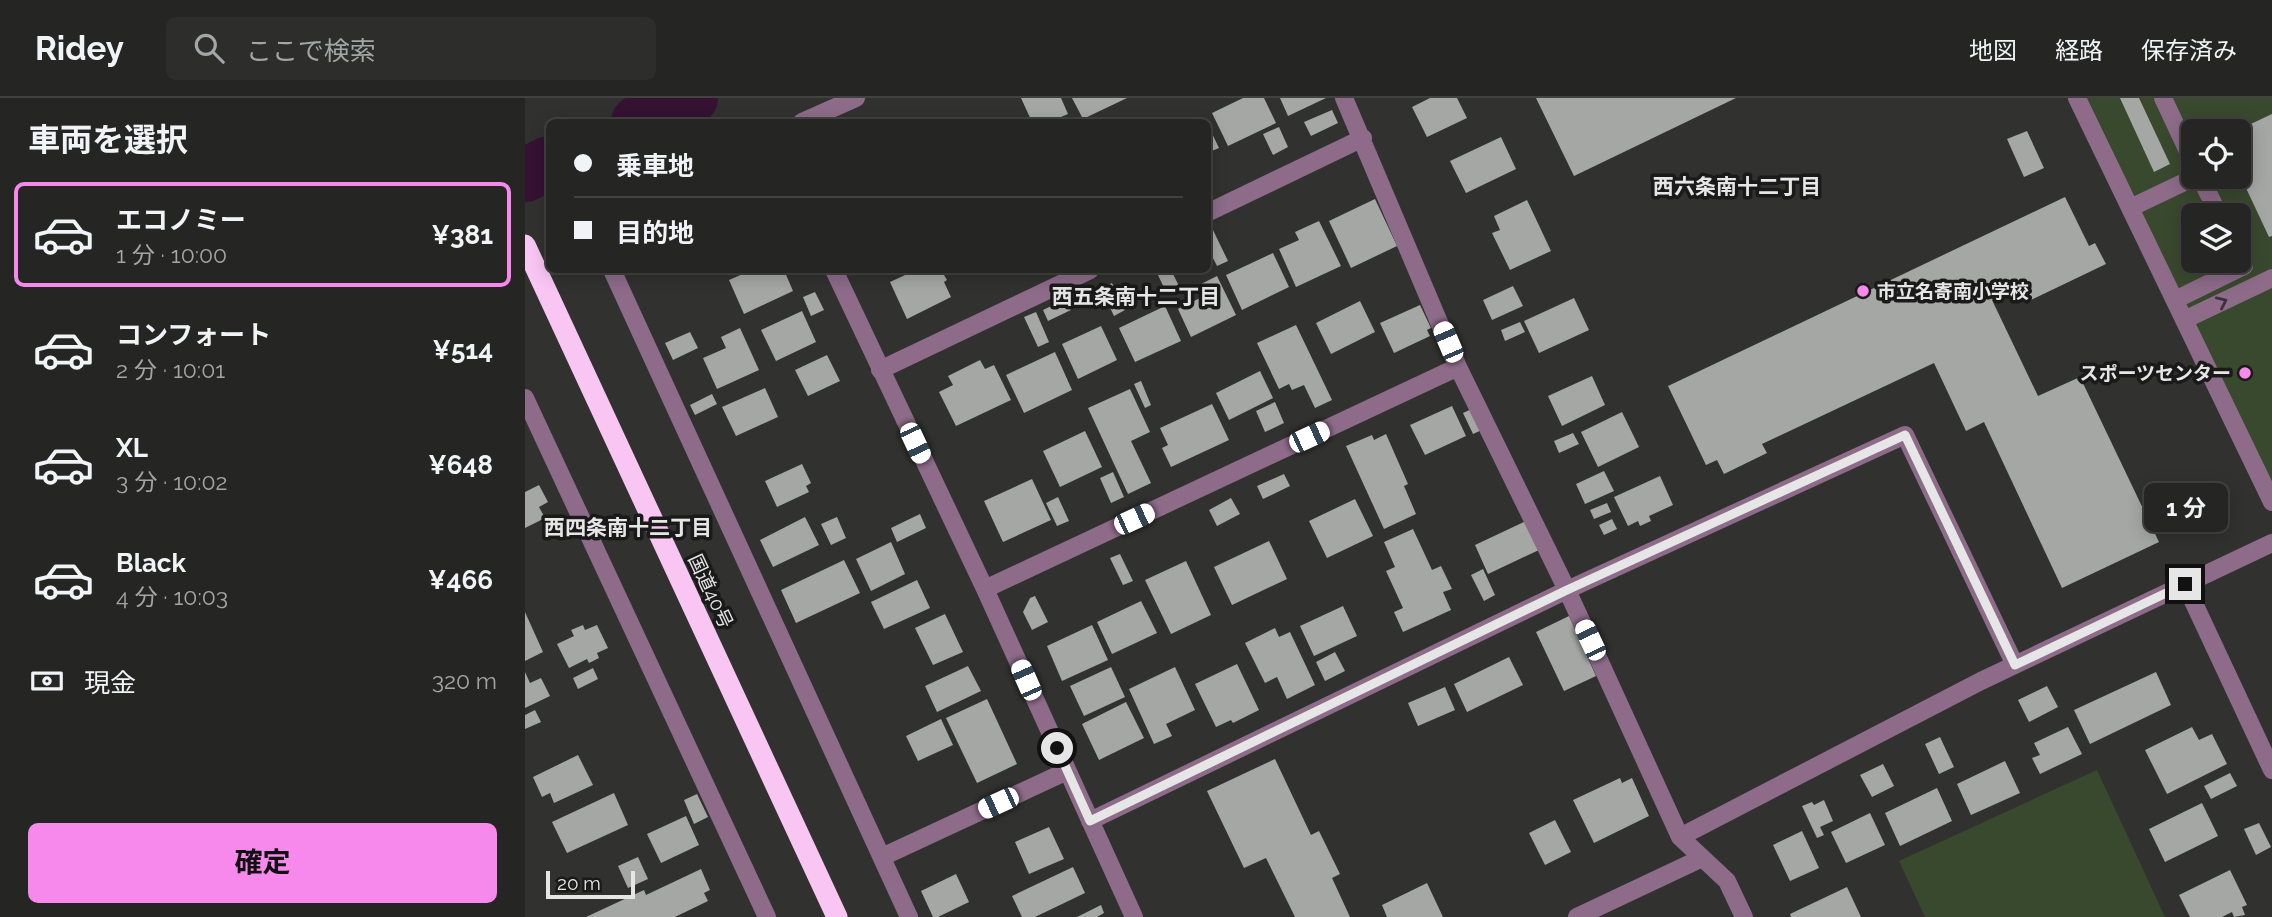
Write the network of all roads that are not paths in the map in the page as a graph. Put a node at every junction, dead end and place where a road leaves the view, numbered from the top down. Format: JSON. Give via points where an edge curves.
{"nodes":[{"id":1,"x":856,"y":98,"type":"edge"},
{"id":2,"x":1344,"y":98,"type":"edge"},
{"id":3,"x":2077,"y":98,"type":"edge"},
{"id":4,"x":2163,"y":98,"type":"edge"},
{"id":5,"x":809,"y":119,"type":"edge"},
{"id":6,"x":2181,"y":136,"type":"edge"},
{"id":7,"x":1363,"y":138,"type":"junction"},
{"id":8,"x":2181,"y":184,"type":"edge"},
{"id":9,"x":2130,"y":208,"type":"junction"},
{"id":10,"x":1211,"y":211,"type":"edge"},
{"id":11,"x":525,"y":245,"type":"edge"},
{"id":12,"x":613,"y":273,"type":"edge"},
{"id":13,"x":835,"y":273,"type":"edge"},
{"id":14,"x":1084,"y":273,"type":"edge"},
{"id":15,"x":2230,"y":273,"type":"edge"},
{"id":16,"x":2272,"y":278,"type":"edge"},
{"id":17,"x":2175,"y":300,"type":"junction"},
{"id":18,"x":2184,"y":320,"type":"junction"},
{"id":19,"x":1458,"y":367,"type":"junction"},
{"id":20,"x":880,"y":370,"type":"junction"},
{"id":21,"x":525,"y":398,"type":"edge"},
{"id":22,"x":2272,"y":502,"type":"edge"},
{"id":23,"x":2272,"y":543,"type":"edge"},
{"id":24,"x":2185,"y":584,"type":"junction"},
{"id":25,"x":985,"y":589,"type":"junction"},
{"id":26,"x":1567,"y":590,"type":"junction"},
{"id":27,"x":2015,"y":665,"type":"junction"},
{"id":28,"x":1067,"y":771,"type":"junction"},
{"id":29,"x":2272,"y":771,"type":"edge"},
{"id":30,"x":1090,"y":821,"type":"junction"},
{"id":31,"x":1680,"y":837,"type":"junction"},
{"id":32,"x":881,"y":857,"type":"junction"},
{"id":33,"x":1702,"y":858,"type":"junction"},
{"id":34,"x":767,"y":917,"type":"edge"},
{"id":35,"x":837,"y":917,"type":"edge"},
{"id":36,"x":909,"y":917,"type":"edge"},
{"id":37,"x":1134,"y":917,"type":"edge"},
{"id":38,"x":1577,"y":917,"type":"edge"},
{"id":39,"x":1744,"y":917,"type":"edge"}],
"edges":[{"from":1,"to":5,"type":"street"},
{"from":2,"to":7,"type":"street"},
{"from":3,"to":9,"type":"street"},
{"from":4,"to":6,"type":"street"},
{"from":7,"to":10,"type":"street"},
{"from":7,"to":19,"type":"street"},
{"from":8,"to":9,"type":"street"},
{"from":9,"to":17,"type":"street"},
{"from":11,"to":35,"type":"highway","name":"国道40号"},
{"from":12,"to":32,"type":"street"},
{"from":13,"to":20,"type":"street"},
{"from":14,"to":20,"type":"street"},
{"from":15,"to":17,"type":"street"},
{"from":18,"to":16,"type":"street","one_way":true},
{"from":17,"to":18,"type":"street"},
{"from":18,"to":22,"type":"street"},
{"from":19,"to":25,"type":"street"},
{"from":19,"to":26,"type":"street"},
{"from":20,"to":25,"type":"street"},
{"from":21,"to":34,"type":"street"},
{"from":23,"to":24,"type":"street"},
{"from":24,"to":27,"type":"street"},
{"from":24,"to":29,"type":"street"},
{"from":25,"to":28,"type":"street"},
{"from":26,"to":27,"type":"street","via":[[1905,435]]},
{"from":26,"to":30,"type":"street"},
{"from":26,"to":31,"type":"street"},
{"from":27,"to":31,"type":"street"},
{"from":28,"to":30,"type":"street"},
{"from":28,"to":32,"type":"street"},
{"from":30,"to":37,"type":"street"},
{"from":31,"to":33,"type":"street"},
{"from":32,"to":36,"type":"street"},
{"from":33,"to":38,"type":"street"},
{"from":33,"to":39,"type":"street","via":[[1727,881]]}]}
